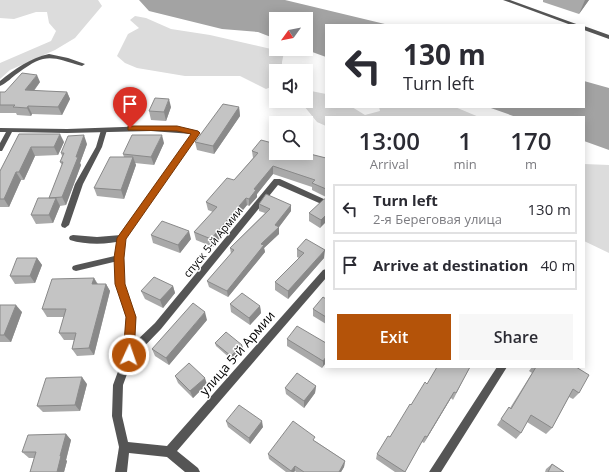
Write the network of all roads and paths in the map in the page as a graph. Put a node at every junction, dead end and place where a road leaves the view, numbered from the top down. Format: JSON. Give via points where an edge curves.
{"nodes":[{"id":1,"x":506,"y":0,"type":"edge"},
{"id":2,"x":573,"y":24,"type":"edge"},
{"id":3,"x":585,"y":28,"type":"edge"},
{"id":4,"x":609,"y":37,"type":"edge"},
{"id":5,"x":82,"y":64,"type":"dead end"},
{"id":6,"x":0,"y":84,"type":"edge"},
{"id":7,"x":0,"y":130,"type":"edge"},
{"id":8,"x":10,"y":130,"type":"junction"},
{"id":9,"x":104,"y":130,"type":"junction"},
{"id":10,"x":0,"y":148,"type":"edge"},
{"id":11,"x":325,"y":203,"type":"edge"},
{"id":12,"x":65,"y":225,"type":"dead end"},
{"id":13,"x":73,"y":238,"type":"dead end"},
{"id":14,"x":121,"y":238,"type":"junction"},
{"id":15,"x":119,"y":258,"type":"junction"},
{"id":16,"x":76,"y":268,"type":"dead end"},
{"id":17,"x":325,"y":273,"type":"edge"},
{"id":18,"x":129,"y":355,"type":"junction"},
{"id":19,"x":501,"y":368,"type":"edge"},
{"id":20,"x":124,"y":447,"type":"junction"},
{"id":21,"x":169,"y":452,"type":"junction"},
{"id":22,"x":121,"y":472,"type":"edge"},
{"id":23,"x":194,"y":472,"type":"edge"},
{"id":24,"x":435,"y":472,"type":"edge"}],
"edges":[{"from":1,"to":2,"type":"street"},
{"from":3,"to":4,"type":"street"},
{"from":5,"to":6,"type":"street","via":[[55,57],[41,58]]},
{"from":7,"to":8,"type":"street"},
{"from":8,"to":9,"type":"street"},
{"from":8,"to":10,"type":"street"},
{"from":9,"to":12,"type":"street","via":[[99,147],[79,184]]},
{"from":9,"to":14,"type":"street","via":[[177,129],[196,133]]},
{"from":11,"to":18,"type":"street","name":"спуск 5-й Армии","via":[[277,181],[158,326]]},
{"from":13,"to":14,"type":"street","via":[[88,241]]},
{"from":14,"to":15,"type":"street"},
{"from":15,"to":16,"type":"street"},
{"from":15,"to":18,"type":"street","via":[[120,284],[131,317]]},
{"from":17,"to":21,"type":"street","name":"улица 5-й Армии"},
{"from":18,"to":20,"type":"street","via":[[118,385],[117,416]]},
{"from":19,"to":24,"type":"street"},
{"from":20,"to":21,"type":"street"},
{"from":20,"to":22,"type":"street"},
{"from":21,"to":23,"type":"street"}]}
